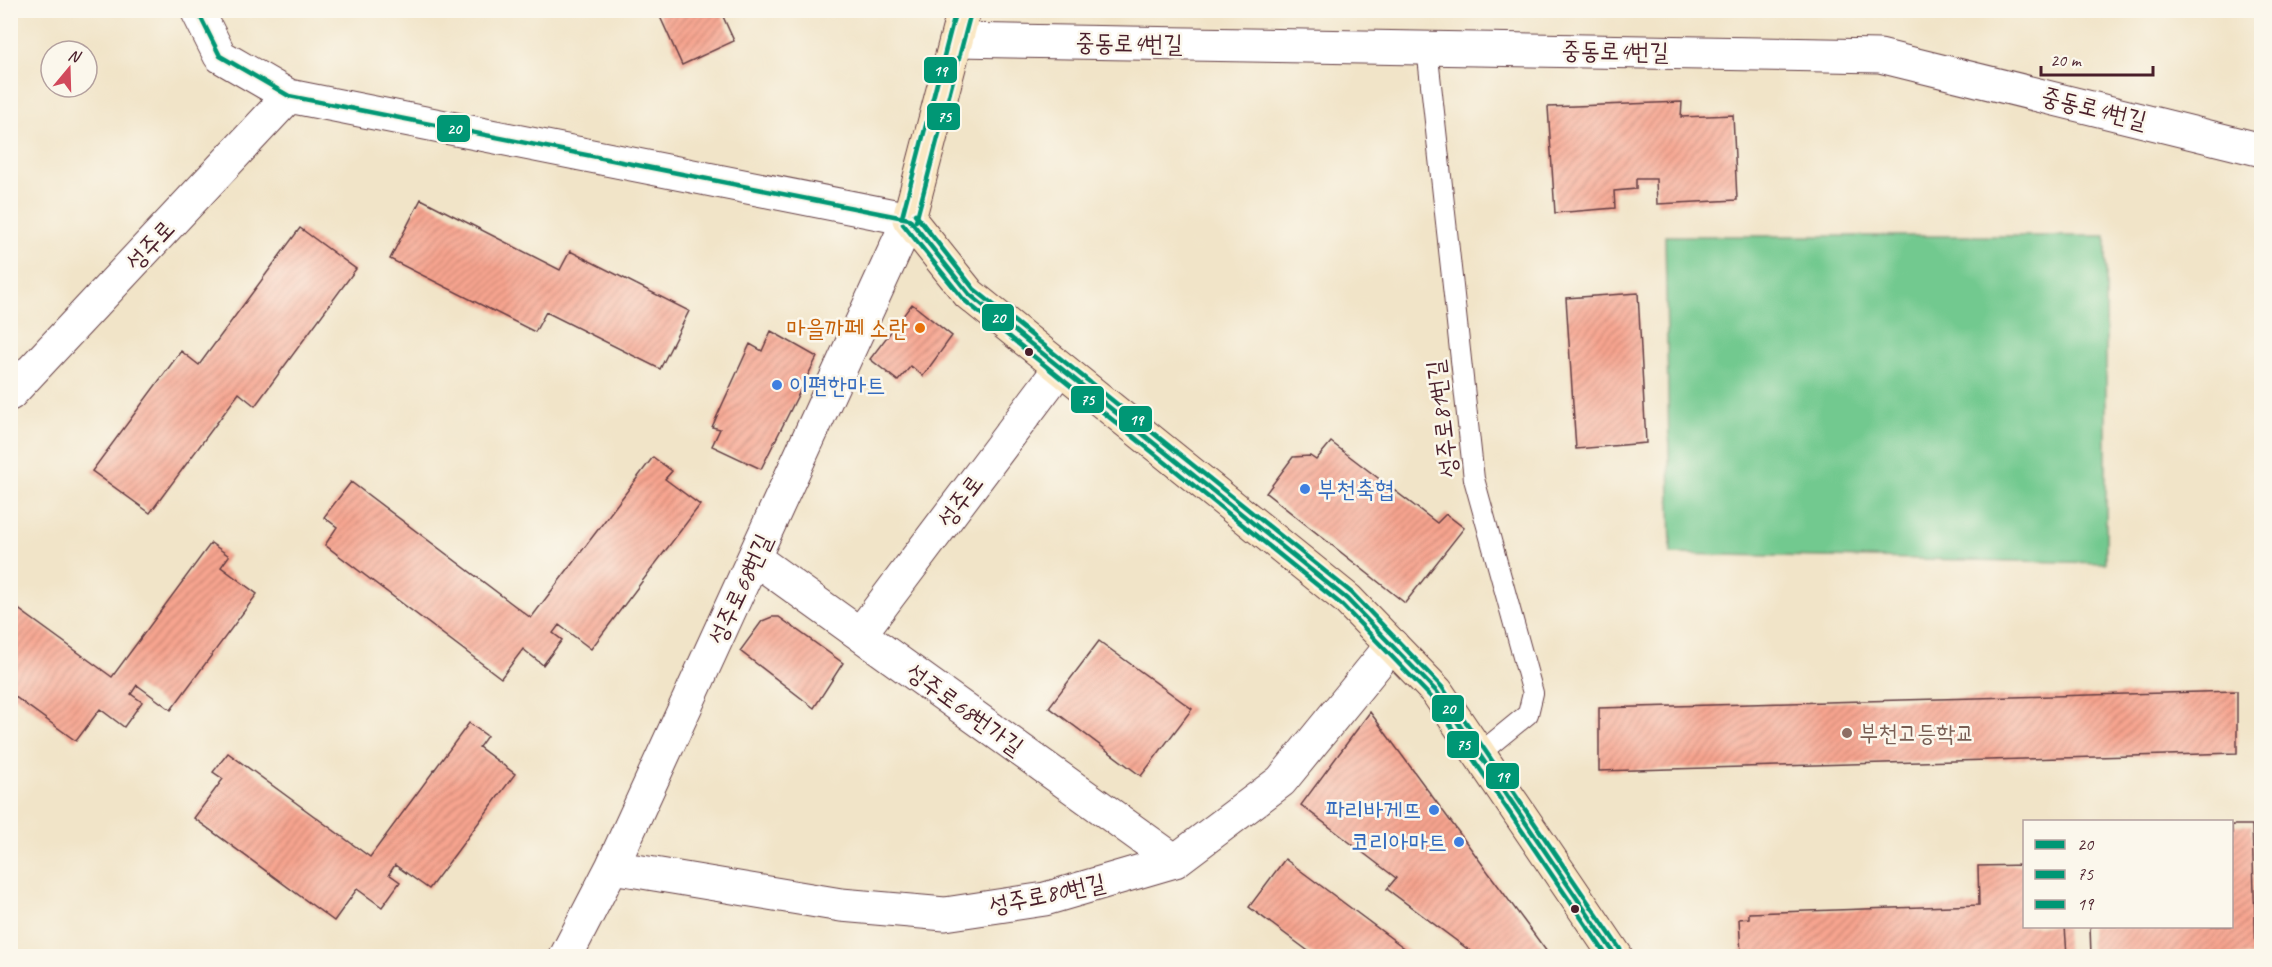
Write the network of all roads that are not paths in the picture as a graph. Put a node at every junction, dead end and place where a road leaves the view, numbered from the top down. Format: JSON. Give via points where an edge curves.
{"nodes":[{"id":1,"x":197,"y":10,"type":"edge"},
{"id":2,"x":960,"y":26,"type":"edge"},
{"id":3,"x":1427,"y":48,"type":"junction"},
{"id":4,"x":289,"y":96,"type":"junction"},
{"id":5,"x":2262,"y":150,"type":"edge"},
{"id":6,"x":909,"y":219,"type":"junction"},
{"id":7,"x":1060,"y":368,"type":"junction"},
{"id":8,"x":10,"y":394,"type":"edge"},
{"id":9,"x":754,"y":558,"type":"junction"},
{"id":10,"x":860,"y":634,"type":"junction"},
{"id":11,"x":1392,"y":645,"type":"junction"},
{"id":12,"x":1479,"y":754,"type":"junction"},
{"id":13,"x":1175,"y":861,"type":"junction"},
{"id":14,"x":612,"y":867,"type":"junction"},
{"id":15,"x":1615,"y":956,"type":"edge"},
{"id":16,"x":566,"y":957,"type":"edge"}],
"edges":[{"from":1,"to":4,"type":"street","via":[[220,56]]},
{"from":2,"to":3,"type":"street","name":"중동로4번길"},
{"from":2,"to":6,"type":"street"},
{"from":3,"to":5,"type":"street","name":"중동로4번길","via":[[1880,56]]},
{"from":3,"to":12,"type":"lane","name":"성주로81번길","via":[[1474,479],[1533,693],[1528,714]]},
{"from":4,"to":6,"type":"street"},
{"from":4,"to":8,"type":"street","name":"성주로"},
{"from":6,"to":7,"type":"street","via":[[969,294]]},
{"from":6,"to":9,"type":"street","name":"성주로68번길"},
{"from":7,"to":10,"type":"street","name":"성주로"},
{"from":7,"to":11,"type":"street","via":[[1347,599]]},
{"from":9,"to":10,"type":"street","name":"성주로68번가길"},
{"from":9,"to":14,"type":"street","name":"성주로68번길"},
{"from":10,"to":13,"type":"street","name":"성주로68번가길"},
{"from":11,"to":12,"type":"street","via":[[1437,692]]},
{"from":11,"to":13,"type":"street","name":"성주로80번길","via":[[1281,781]]},
{"from":12,"to":15,"type":"street"},
{"from":13,"to":14,"type":"street","name":"성주로80번길","via":[[1045,899],[945,914],[841,905]]},
{"from":14,"to":16,"type":"street","name":"성주로68번길"}]}
